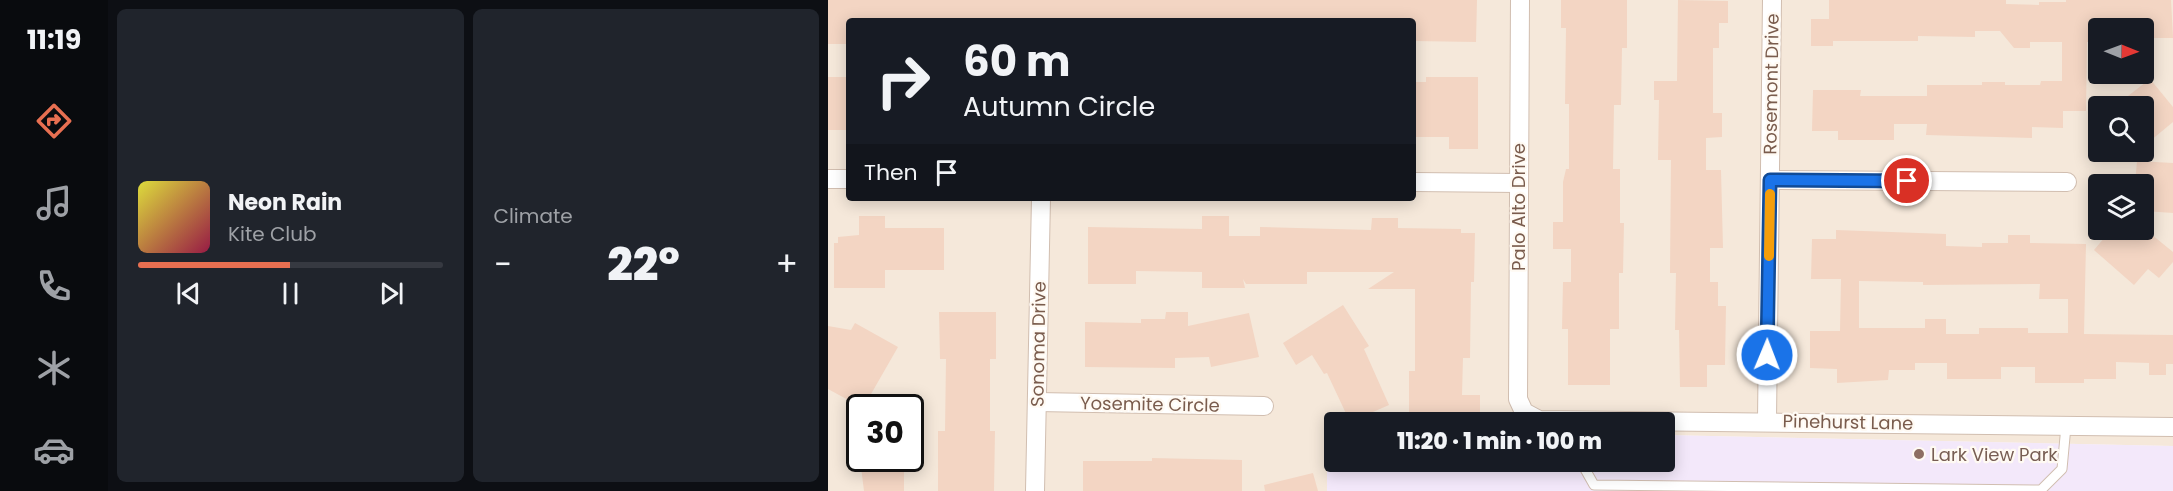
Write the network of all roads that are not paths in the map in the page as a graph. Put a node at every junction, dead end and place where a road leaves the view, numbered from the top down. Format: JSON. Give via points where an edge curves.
{"nodes":[{"id":1,"x":1520,"y":0,"type":"edge"},
{"id":2,"x":1772,"y":0,"type":"edge"},
{"id":3,"x":828,"y":179,"type":"edge"},
{"id":4,"x":846,"y":179,"type":"edge"},
{"id":5,"x":1770,"y":180,"type":"junction"},
{"id":6,"x":1416,"y":182,"type":"edge"},
{"id":7,"x":2067,"y":182,"type":"dead end"},
{"id":8,"x":1518,"y":183,"type":"junction"},
{"id":9,"x":1041,"y":201,"type":"edge"},
{"id":10,"x":1037,"y":402,"type":"junction"},
{"id":11,"x":1264,"y":406,"type":"dead end"},
{"id":12,"x":1524,"y":412,"type":"edge"},
{"id":13,"x":1675,"y":420,"type":"edge"},
{"id":14,"x":1767,"y":420,"type":"junction"},
{"id":15,"x":2066,"y":426,"type":"junction"},
{"id":16,"x":2173,"y":427,"type":"edge"},
{"id":17,"x":1586,"y":472,"type":"edge"},
{"id":18,"x":1035,"y":491,"type":"edge"}],
"edges":[{"from":1,"to":8,"type":"street","name":"Palo Alto Drive"},
{"from":2,"to":5,"type":"street","name":"Rosemont Drive"},
{"from":3,"to":4,"type":"street"},
{"from":5,"to":7,"type":"street"},
{"from":5,"to":14,"type":"street","name":"Rosemont Drive"},
{"from":6,"to":8,"type":"street"},
{"from":8,"to":12,"type":"street","name":"Palo Alto Drive","via":[[1518,399]]},
{"from":9,"to":10,"type":"street","name":"Sonoma Drive"},
{"from":10,"to":11,"type":"street","name":"Yosemite Circle"},
{"from":10,"to":18,"type":"street","name":"Sonoma Drive"},
{"from":13,"to":14,"type":"street","name":"Pinehurst Lane"},
{"from":14,"to":15,"type":"street","name":"Pinehurst Lane"},
{"from":15,"to":16,"type":"street","name":"Pinehurst Lane"},
{"from":15,"to":17,"type":"lane","via":[[2062,469],[2041,490],[1594,485]]}]}
